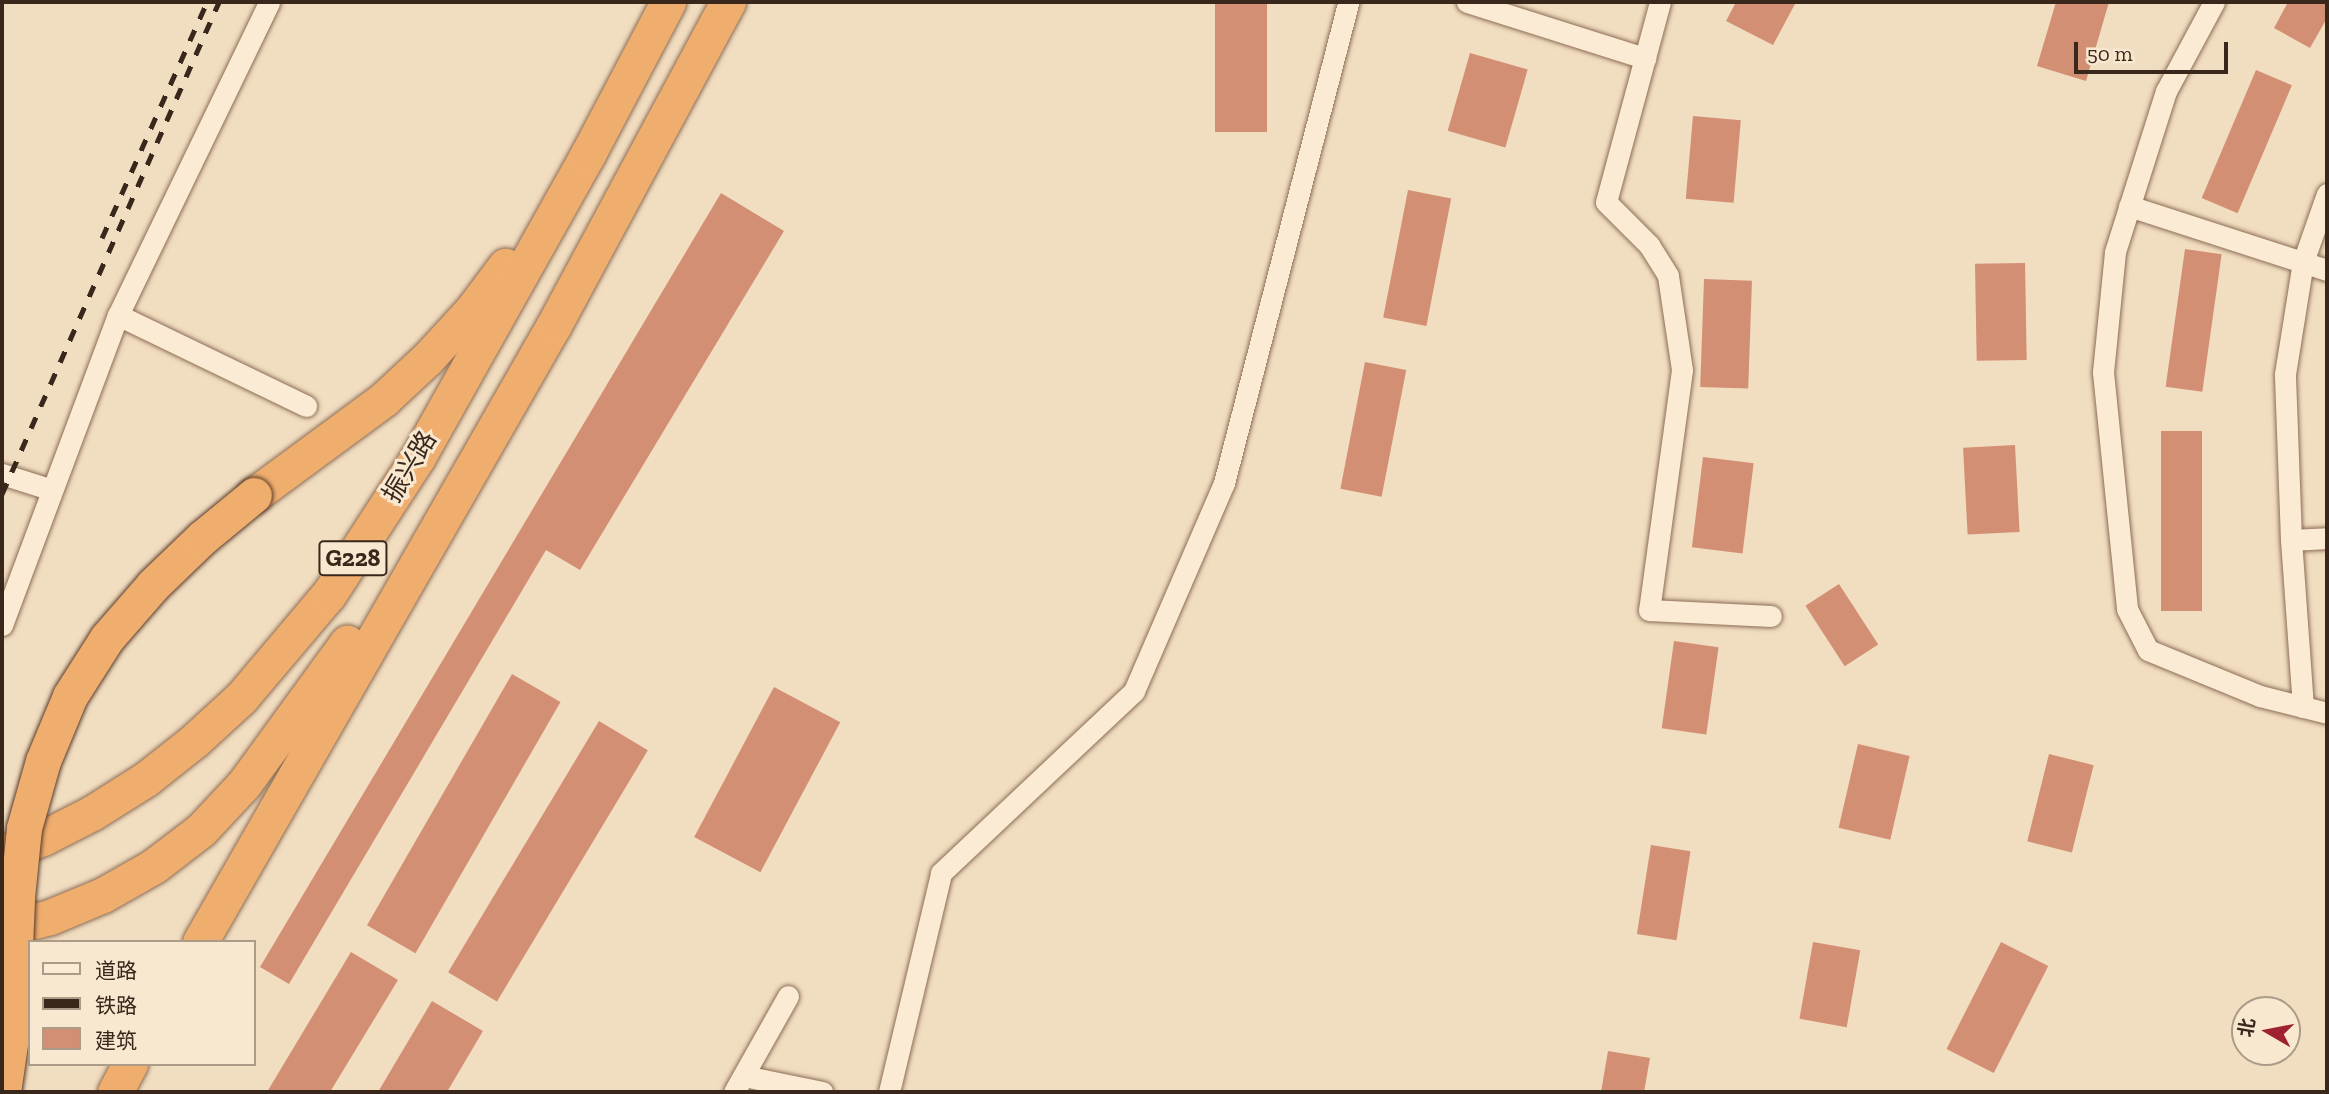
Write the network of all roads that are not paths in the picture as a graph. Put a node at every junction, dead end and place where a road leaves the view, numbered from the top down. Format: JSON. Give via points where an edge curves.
{"nodes":[{"id":1,"x":269,"y":2,"type":"edge"},
{"id":2,"x":668,"y":2,"type":"edge"},
{"id":3,"x":728,"y":2,"type":"edge"},
{"id":4,"x":1348,"y":2,"type":"edge"},
{"id":5,"x":1467,"y":2,"type":"edge"},
{"id":6,"x":1660,"y":2,"type":"edge"},
{"id":7,"x":2214,"y":2,"type":"edge"},
{"id":8,"x":1645,"y":58,"type":"junction"},
{"id":9,"x":588,"y":154,"type":"junction"},
{"id":10,"x":2327,"y":194,"type":"edge"},
{"id":11,"x":2129,"y":206,"type":"junction"},
{"id":12,"x":2303,"y":262,"type":"junction"},
{"id":13,"x":2327,"y":270,"type":"edge"},
{"id":14,"x":118,"y":315,"type":"junction"},
{"id":15,"x":306,"y":406,"type":"dead end"},
{"id":16,"x":2,"y":474,"type":"edge"},
{"id":17,"x":464,"y":481,"type":"junction"},
{"id":18,"x":52,"y":490,"type":"junction"},
{"id":19,"x":2327,"y":538,"type":"edge"},
{"id":20,"x":2291,"y":540,"type":"junction"},
{"id":21,"x":1771,"y":616,"type":"dead end"},
{"id":22,"x":2,"y":625,"type":"edge"},
{"id":23,"x":2303,"y":707,"type":"junction"},
{"id":24,"x":2327,"y":713,"type":"edge"},
{"id":25,"x":2,"y":853,"type":"edge"},
{"id":26,"x":2,"y":929,"type":"edge"},
{"id":27,"x":201,"y":940,"type":"edge"},
{"id":28,"x":788,"y":996,"type":"dead end"},
{"id":29,"x":129,"y":1066,"type":"edge"},
{"id":30,"x":739,"y":1084,"type":"edge"},
{"id":31,"x":3,"y":1092,"type":"edge"},
{"id":32,"x":114,"y":1092,"type":"edge"},
{"id":33,"x":822,"y":1092,"type":"edge"},
{"id":34,"x":889,"y":1092,"type":"edge"}],
"edges":[{"from":1,"to":14,"type":"street"},
{"from":2,"to":9,"type":"highway","name":"振兴路","number":"G228"},
{"from":3,"to":17,"type":"highway","name":"振兴路","number":"G228","via":[[621,205]]},
{"from":4,"to":34,"type":"street","via":[[1224,484],[1134,691],[941,873]]},
{"from":5,"to":8,"type":"street"},
{"from":6,"to":8,"type":"street"},
{"from":7,"to":11,"type":"street","via":[[2166,91]]},
{"from":8,"to":21,"type":"street","via":[[1606,202],[1649,245],[1668,276],[1682,370],[1648,610]]},
{"from":9,"to":25,"type":"highway","name":"振兴路","number":"G228","via":[[418,457],[329,594],[285,649],[241,698],[146,779],[92,813]]},
{"from":9,"to":31,"type":"highway","bridge":true,"via":[[473,309],[428,358],[384,399],[254,495],[163,575],[107,638],[70,696],[47,750],[24,828],[11,1037]]},
{"from":10,"to":12,"type":"street"},
{"from":11,"to":12,"type":"street"},
{"from":11,"to":23,"type":"street","via":[[2115,252],[2104,372],[2127,609],[2148,650],[2260,696]]},
{"from":12,"to":13,"type":"street"},
{"from":12,"to":20,"type":"street","via":[[2285,374]]},
{"from":14,"to":15,"type":"street"},
{"from":14,"to":18,"type":"street"},
{"from":16,"to":18,"type":"street"},
{"from":17,"to":26,"type":"highway","via":[[244,784],[201,830],[154,866],[103,895],[50,917]]},
{"from":17,"to":27,"type":"highway","name":"振兴路","number":"G228"},
{"from":18,"to":22,"type":"street"},
{"from":19,"to":20,"type":"street"},
{"from":20,"to":23,"type":"street"},
{"from":23,"to":24,"type":"street"},
{"from":28,"to":30,"type":"street"},
{"from":29,"to":32,"type":"highway"},
{"from":30,"to":33,"type":"street"}]}
